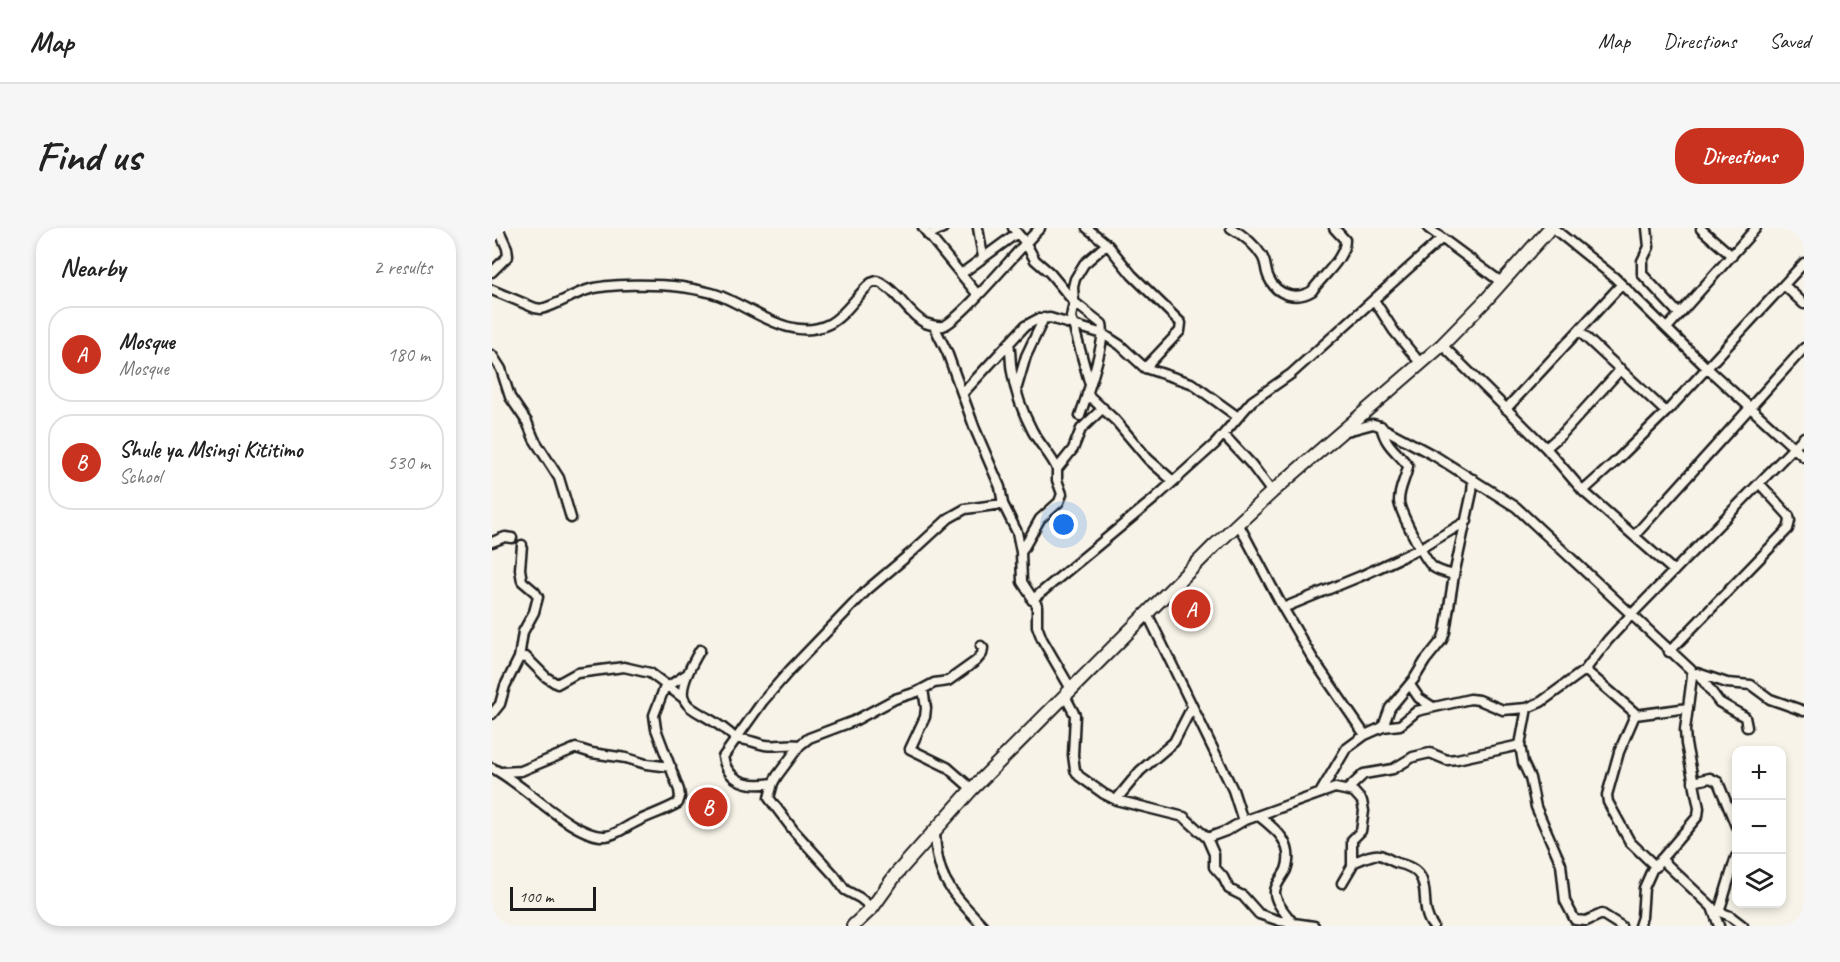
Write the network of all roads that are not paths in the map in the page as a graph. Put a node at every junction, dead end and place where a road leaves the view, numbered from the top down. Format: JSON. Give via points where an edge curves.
{"nodes":[{"id":1,"x":498,"y":228,"type":"edge"},
{"id":2,"x":943,"y":228,"type":"edge"},
{"id":3,"x":978,"y":228,"type":"edge"},
{"id":4,"x":1040,"y":228,"type":"edge"},
{"id":5,"x":1087,"y":228,"type":"edge"},
{"id":6,"x":1231,"y":228,"type":"edge"},
{"id":7,"x":1334,"y":228,"type":"edge"},
{"id":8,"x":1428,"y":228,"type":"edge"},
{"id":9,"x":1551,"y":228,"type":"edge"},
{"id":10,"x":1647,"y":228,"type":"edge"},
{"id":11,"x":1756,"y":228,"type":"edge"},
{"id":12,"x":1701,"y":229,"type":"edge"},
{"id":13,"x":1015,"y":230,"type":"edge"},
{"id":14,"x":926,"y":231,"type":"edge"},
{"id":15,"x":1441,"y":239,"type":"junction"},
{"id":16,"x":1025,"y":242,"type":"junction"},
{"id":17,"x":1107,"y":244,"type":"junction"},
{"id":18,"x":1732,"y":256,"type":"junction"},
{"id":19,"x":983,"y":257,"type":"junction"},
{"id":20,"x":1804,"y":263,"type":"edge"},
{"id":21,"x":492,"y":272,"type":"edge"},
{"id":22,"x":961,"y":274,"type":"junction"},
{"id":23,"x":1501,"y":282,"type":"junction"},
{"id":24,"x":1622,"y":285,"type":"junction"},
{"id":25,"x":1784,"y":285,"type":"junction"},
{"id":26,"x":492,"y":290,"type":"edge"},
{"id":27,"x":978,"y":295,"type":"junction"},
{"id":28,"x":1374,"y":300,"type":"junction"},
{"id":29,"x":1804,"y":304,"type":"edge"},
{"id":30,"x":1073,"y":305,"type":"junction"},
{"id":31,"x":1679,"y":314,"type":"junction"},
{"id":32,"x":1044,"y":318,"type":"junction"},
{"id":33,"x":1058,"y":320,"type":"junction"},
{"id":34,"x":1073,"y":325,"type":"junction"},
{"id":35,"x":934,"y":326,"type":"junction"},
{"id":36,"x":1667,"y":328,"type":"junction"},
{"id":37,"x":1579,"y":331,"type":"junction"},
{"id":38,"x":1103,"y":334,"type":"junction"},
{"id":39,"x":1009,"y":343,"type":"junction"},
{"id":40,"x":1442,"y":345,"type":"junction"},
{"id":41,"x":1804,"y":348,"type":"edge"},
{"id":42,"x":492,"y":355,"type":"edge"},
{"id":43,"x":1421,"y":364,"type":"junction"},
{"id":44,"x":1145,"y":368,"type":"junction"},
{"id":45,"x":1707,"y":368,"type":"junction"},
{"id":46,"x":1620,"y":369,"type":"junction"},
{"id":47,"x":1017,"y":388,"type":"junction"},
{"id":48,"x":1088,"y":389,"type":"junction"},
{"id":49,"x":963,"y":393,"type":"junction"},
{"id":50,"x":1749,"y":407,"type":"junction"},
{"id":51,"x":1103,"y":408,"type":"junction"},
{"id":52,"x":1506,"y":409,"type":"junction"},
{"id":53,"x":1666,"y":412,"type":"junction"},
{"id":54,"x":1080,"y":416,"type":"dead end"},
{"id":55,"x":1239,"y":417,"type":"junction"},
{"id":56,"x":1381,"y":426,"type":"junction"},
{"id":57,"x":1339,"y":433,"type":"junction"},
{"id":58,"x":1224,"y":435,"type":"junction"},
{"id":59,"x":1804,"y":437,"type":"edge"},
{"id":60,"x":1546,"y":448,"type":"junction"},
{"id":61,"x":1794,"y":448,"type":"junction"},
{"id":62,"x":1804,"y":457,"type":"edge"},
{"id":63,"x":1057,"y":469,"type":"junction"},
{"id":64,"x":1473,"y":479,"type":"junction"},
{"id":65,"x":1173,"y":481,"type":"junction"},
{"id":66,"x":1761,"y":484,"type":"junction"},
{"id":67,"x":1583,"y":491,"type":"junction"},
{"id":68,"x":1272,"y":492,"type":"junction"},
{"id":69,"x":1003,"y":504,"type":"junction"},
{"id":70,"x":571,"y":518,"type":"dead end"},
{"id":71,"x":1467,"y":521,"type":"junction"},
{"id":72,"x":1238,"y":523,"type":"junction"},
{"id":73,"x":1635,"y":535,"type":"junction"},
{"id":74,"x":512,"y":538,"type":"dead end"},
{"id":75,"x":492,"y":542,"type":"edge"},
{"id":76,"x":522,"y":545,"type":"dead end"},
{"id":77,"x":1421,"y":548,"type":"junction"},
{"id":78,"x":1021,"y":552,"type":"junction"},
{"id":79,"x":1674,"y":571,"type":"junction"},
{"id":80,"x":1454,"y":575,"type":"junction"},
{"id":81,"x":1032,"y":600,"type":"junction"},
{"id":82,"x":1283,"y":608,"type":"junction"},
{"id":83,"x":1147,"y":614,"type":"junction"},
{"id":84,"x":1632,"y":614,"type":"junction"},
{"id":85,"x":981,"y":646,"type":"dead end"},
{"id":86,"x":700,"y":650,"type":"dead end"},
{"id":87,"x":1670,"y":652,"type":"junction"},
{"id":88,"x":519,"y":658,"type":"junction"},
{"id":89,"x":1585,"y":670,"type":"junction"},
{"id":90,"x":1694,"y":672,"type":"junction"},
{"id":91,"x":687,"y":674,"type":"junction"},
{"id":92,"x":668,"y":685,"type":"junction"},
{"id":93,"x":1410,"y":685,"type":"junction"},
{"id":94,"x":923,"y":689,"type":"junction"},
{"id":95,"x":1068,"y":692,"type":"junction"},
{"id":96,"x":682,"y":697,"type":"junction"},
{"id":97,"x":1191,"y":707,"type":"junction"},
{"id":98,"x":1433,"y":708,"type":"junction"},
{"id":99,"x":1527,"y":708,"type":"junction"},
{"id":100,"x":1688,"y":708,"type":"junction"},
{"id":101,"x":1804,"y":711,"type":"edge"},
{"id":102,"x":492,"y":714,"type":"edge"},
{"id":103,"x":1635,"y":715,"type":"junction"},
{"id":104,"x":1383,"y":727,"type":"junction"},
{"id":105,"x":1747,"y":727,"type":"dead end"},
{"id":106,"x":1365,"y":735,"type":"junction"},
{"id":107,"x":736,"y":739,"type":"junction"},
{"id":108,"x":800,"y":745,"type":"junction"},
{"id":109,"x":1520,"y":745,"type":"junction"},
{"id":110,"x":671,"y":767,"type":"junction"},
{"id":111,"x":496,"y":770,"type":"edge"},
{"id":112,"x":1693,"y":782,"type":"junction"},
{"id":113,"x":773,"y":783,"type":"junction"},
{"id":114,"x":751,"y":786,"type":"junction"},
{"id":115,"x":972,"y":789,"type":"junction"},
{"id":116,"x":1348,"y":789,"type":"junction"},
{"id":117,"x":1320,"y":792,"type":"junction"},
{"id":118,"x":770,"y":798,"type":"junction"},
{"id":119,"x":1116,"y":800,"type":"junction"},
{"id":120,"x":1732,"y":814,"type":"edge"},
{"id":121,"x":1259,"y":816,"type":"junction"},
{"id":122,"x":1243,"y":821,"type":"junction"},
{"id":123,"x":935,"y":831,"type":"junction"},
{"id":124,"x":1207,"y":838,"type":"junction"},
{"id":125,"x":1353,"y":863,"type":"junction"},
{"id":126,"x":1659,"y":863,"type":"junction"},
{"id":127,"x":1732,"y":870,"type":"edge"},
{"id":128,"x":1342,"y":883,"type":"dead end"},
{"id":129,"x":872,"y":908,"type":"junction"},
{"id":130,"x":1717,"y":911,"type":"junction"},
{"id":131,"x":1293,"y":923,"type":"junction"},
{"id":132,"x":853,"y":926,"type":"edge"},
{"id":133,"x":983,"y":926,"type":"edge"},
{"id":134,"x":1314,"y":926,"type":"edge"},
{"id":135,"x":1432,"y":926,"type":"edge"},
{"id":136,"x":1621,"y":926,"type":"edge"},
{"id":137,"x":1639,"y":926,"type":"edge"},
{"id":138,"x":1719,"y":926,"type":"edge"},
{"id":139,"x":1743,"y":926,"type":"edge"}],
"edges":[{"from":1,"to":21,"type":"street","via":[[508,256]]},
{"from":2,"to":14,"type":"street"},
{"from":3,"to":19,"type":"street"},
{"from":4,"to":16,"type":"street"},
{"from":5,"to":17,"type":"street"},
{"from":6,"to":7,"type":"street","via":[[1264,258],[1275,286],[1293,296],[1312,291],[1344,249],[1345,240]]},
{"from":8,"to":15,"type":"street"},
{"from":9,"to":23,"type":"highway"},
{"from":9,"to":24,"type":"street"},
{"from":10,"to":31,"type":"street","via":[[1649,246],[1642,261],[1642,274]]},
{"from":11,"to":18,"type":"street"},
{"from":12,"to":18,"type":"street"},
{"from":13,"to":16,"type":"street"},
{"from":13,"to":19,"type":"street"},
{"from":14,"to":22,"type":"street"},
{"from":15,"to":23,"type":"street"},
{"from":15,"to":28,"type":"street"},
{"from":16,"to":27,"type":"street"},
{"from":16,"to":30,"type":"street"},
{"from":17,"to":30,"type":"street","via":[[1079,271]]},
{"from":17,"to":44,"type":"street","via":[[1181,323],[1180,331]]},
{"from":18,"to":31,"type":"street"},
{"from":19,"to":22,"type":"street"},
{"from":20,"to":25,"type":"street"},
{"from":22,"to":27,"type":"street"},
{"from":23,"to":40,"type":"highway"},
{"from":24,"to":36,"type":"street"},
{"from":24,"to":37,"type":"street"},
{"from":25,"to":29,"type":"street"},
{"from":25,"to":45,"type":"street"},
{"from":26,"to":35,"type":"street","via":[[541,309],[602,286],[685,288],[718,295],[771,321],[810,329],[836,319],[865,288],[877,281],[916,317]]},
{"from":27,"to":35,"type":"street","via":[[950,322]]},
{"from":28,"to":43,"type":"street"},
{"from":28,"to":55,"type":"street","via":[[1292,374],[1252,401]]},
{"from":30,"to":33,"type":"street"},
{"from":30,"to":34,"type":"street"},
{"from":30,"to":38,"type":"street","via":[[1102,324]]},
{"from":31,"to":36,"type":"street"},
{"from":32,"to":33,"type":"street"},
{"from":32,"to":39,"type":"street","via":[[1025,326]]},
{"from":32,"to":47,"type":"street","via":[[1026,356]]},
{"from":33,"to":34,"type":"street"},
{"from":34,"to":38,"type":"street"},
{"from":34,"to":48,"type":"street"},
{"from":35,"to":49,"type":"street"},
{"from":36,"to":45,"type":"street"},
{"from":37,"to":46,"type":"street"},
{"from":37,"to":52,"type":"street"},
{"from":38,"to":44,"type":"street"},
{"from":38,"to":48,"type":"street"},
{"from":39,"to":47,"type":"street"},
{"from":39,"to":49,"type":"street"},
{"from":40,"to":43,"type":"highway"},
{"from":40,"to":52,"type":"street"},
{"from":41,"to":50,"type":"street"},
{"from":42,"to":70,"type":"street","via":[[510,397],[558,475]]},
{"from":43,"to":57,"type":"highway"},
{"from":44,"to":55,"type":"street","via":[[1191,383]]},
{"from":45,"to":50,"type":"street"},
{"from":45,"to":53,"type":"street"},
{"from":46,"to":53,"type":"street"},
{"from":46,"to":60,"type":"street"},
{"from":47,"to":63,"type":"street","via":[[1031,429]]},
{"from":48,"to":51,"type":"street"},
{"from":48,"to":54,"type":"street"},
{"from":49,"to":69,"type":"street"},
{"from":50,"to":61,"type":"street"},
{"from":50,"to":73,"type":"street"},
{"from":51,"to":63,"type":"street","via":[[1081,429],[1073,449]]},
{"from":51,"to":65,"type":"street"},
{"from":52,"to":60,"type":"street"},
{"from":53,"to":67,"type":"street"},
{"from":55,"to":58,"type":"street"},
{"from":56,"to":57,"type":"street","via":[[1373,424]]},
{"from":56,"to":64,"type":"street"},
{"from":56,"to":77,"type":"street","via":[[1388,445],[1408,465],[1399,503]]},
{"from":57,"to":68,"type":"highway"},
{"from":58,"to":65,"type":"street"},
{"from":58,"to":68,"type":"street"},
{"from":59,"to":61,"type":"street"},
{"from":60,"to":67,"type":"street"},
{"from":61,"to":62,"type":"street"},
{"from":61,"to":66,"type":"street"},
{"from":63,"to":78,"type":"street","via":[[1062,494],[1059,502],[1040,519]]},
{"from":64,"to":71,"type":"street"},
{"from":64,"to":84,"type":"street","via":[[1516,507]]},
{"from":65,"to":81,"type":"street"},
{"from":66,"to":79,"type":"street"},
{"from":66,"to":87,"type":"street","via":[[1789,516],[1788,529]]},
{"from":67,"to":73,"type":"street"},
{"from":68,"to":72,"type":"highway"},
{"from":69,"to":78,"type":"street"},
{"from":69,"to":107,"type":"street","via":[[970,508],[949,518],[867,590],[790,670]]},
{"from":71,"to":77,"type":"street"},
{"from":71,"to":80,"type":"street"},
{"from":72,"to":82,"type":"street"},
{"from":72,"to":83,"type":"highway"},
{"from":73,"to":79,"type":"street"},
{"from":74,"to":75,"type":"street"},
{"from":76,"to":88,"type":"street","via":[[522,581],[538,597],[523,632]]},
{"from":77,"to":80,"type":"street","via":[[1434,568]]},
{"from":77,"to":82,"type":"street"},
{"from":78,"to":81,"type":"street","via":[[1022,582]]},
{"from":79,"to":84,"type":"street"},
{"from":80,"to":93,"type":"street","via":[[1442,640]]},
{"from":81,"to":95,"type":"street","via":[[1037,605],[1037,626],[1042,639]]},
{"from":82,"to":106,"type":"street"},
{"from":83,"to":95,"type":"highway"},
{"from":83,"to":97,"type":"street"},
{"from":84,"to":87,"type":"street"},
{"from":84,"to":89,"type":"street"},
{"from":85,"to":94,"type":"street","via":[[980,658],[948,681],[934,682]]},
{"from":86,"to":91,"type":"street"},
{"from":87,"to":90,"type":"street"},
{"from":88,"to":92,"type":"street","via":[[526,657],[557,684],[576,673],[624,667],[650,673]]},
{"from":88,"to":102,"type":"street"},
{"from":89,"to":99,"type":"street","via":[[1557,692]]},
{"from":89,"to":103,"type":"street"},
{"from":90,"to":100,"type":"street"},
{"from":90,"to":101,"type":"street","via":[[1727,683],[1751,685],[1770,699]]},
{"from":90,"to":105,"type":"street","via":[[1719,702],[1745,717]]},
{"from":91,"to":92,"type":"street"},
{"from":91,"to":96,"type":"street"},
{"from":92,"to":96,"type":"street"},
{"from":92,"to":110,"type":"street","via":[[654,722]]},
{"from":93,"to":98,"type":"street"},
{"from":93,"to":104,"type":"street","via":[[1390,708]]},
{"from":94,"to":108,"type":"street"},
{"from":94,"to":115,"type":"street","via":[[925,717],[910,749],[947,767]]},
{"from":95,"to":115,"type":"highway"},
{"from":95,"to":119,"type":"street","via":[[1075,715],[1075,770]]},
{"from":96,"to":107,"type":"street","via":[[688,706]]},
{"from":97,"to":119,"type":"street","via":[[1174,742],[1140,771]]},
{"from":97,"to":122,"type":"street","via":[[1233,790]]},
{"from":98,"to":99,"type":"street","via":[[1475,699],[1503,710]]},
{"from":98,"to":104,"type":"street","via":[[1417,711],[1400,725]]},
{"from":99,"to":109,"type":"street"},
{"from":100,"to":103,"type":"street"},
{"from":100,"to":112,"type":"street","via":[[1685,730]]},
{"from":103,"to":126,"type":"street","via":[[1619,752],[1608,802],[1630,842]]},
{"from":104,"to":106,"type":"street"},
{"from":106,"to":117,"type":"street","via":[[1346,749]]},
{"from":107,"to":108,"type":"street","via":[[766,745]]},
{"from":107,"to":114,"type":"street","via":[[725,752],[724,762],[730,774]]},
{"from":108,"to":113,"type":"street"},
{"from":109,"to":116,"type":"street","via":[[1457,759],[1430,753],[1413,757],[1393,769],[1364,774]]},
{"from":109,"to":136,"type":"street","via":[[1536,807],[1561,864],[1569,912],[1581,922],[1605,915]]},
{"from":110,"to":111,"type":"street","via":[[576,748],[521,771]]},
{"from":110,"to":111,"type":"street","via":[[680,797],[678,803],[608,836],[596,835],[564,819]]},
{"from":112,"to":120,"type":"street","via":[[1710,778],[1718,782]]},
{"from":112,"to":126,"type":"street","via":[[1698,816]]},
{"from":113,"to":114,"type":"street"},
{"from":113,"to":118,"type":"street"},
{"from":114,"to":118,"type":"street"},
{"from":115,"to":123,"type":"highway"},
{"from":116,"to":117,"type":"street"},
{"from":116,"to":125,"type":"street","via":[[1360,797],[1364,811],[1361,831],[1352,840]]},
{"from":117,"to":121,"type":"street"},
{"from":118,"to":129,"type":"street","via":[[845,890]]},
{"from":119,"to":124,"type":"street","via":[[1184,818]]},
{"from":121,"to":122,"type":"street"},
{"from":121,"to":131,"type":"street","via":[[1288,846],[1288,862],[1275,891],[1278,903]]},
{"from":122,"to":124,"type":"street"},
{"from":123,"to":129,"type":"highway"},
{"from":123,"to":133,"type":"street","via":[[936,857],[943,876]]},
{"from":124,"to":131,"type":"street","via":[[1214,854],[1214,867],[1229,889],[1247,899],[1259,914]]},
{"from":125,"to":128,"type":"street"},
{"from":125,"to":135,"type":"street","via":[[1378,855],[1417,872],[1422,877],[1426,916]]},
{"from":126,"to":130,"type":"street"},
{"from":126,"to":137,"type":"street","via":[[1644,888]]},
{"from":127,"to":130,"type":"street"},
{"from":129,"to":132,"type":"highway"},
{"from":130,"to":138,"type":"street"},
{"from":130,"to":139,"type":"street"},
{"from":131,"to":134,"type":"street"}]}
